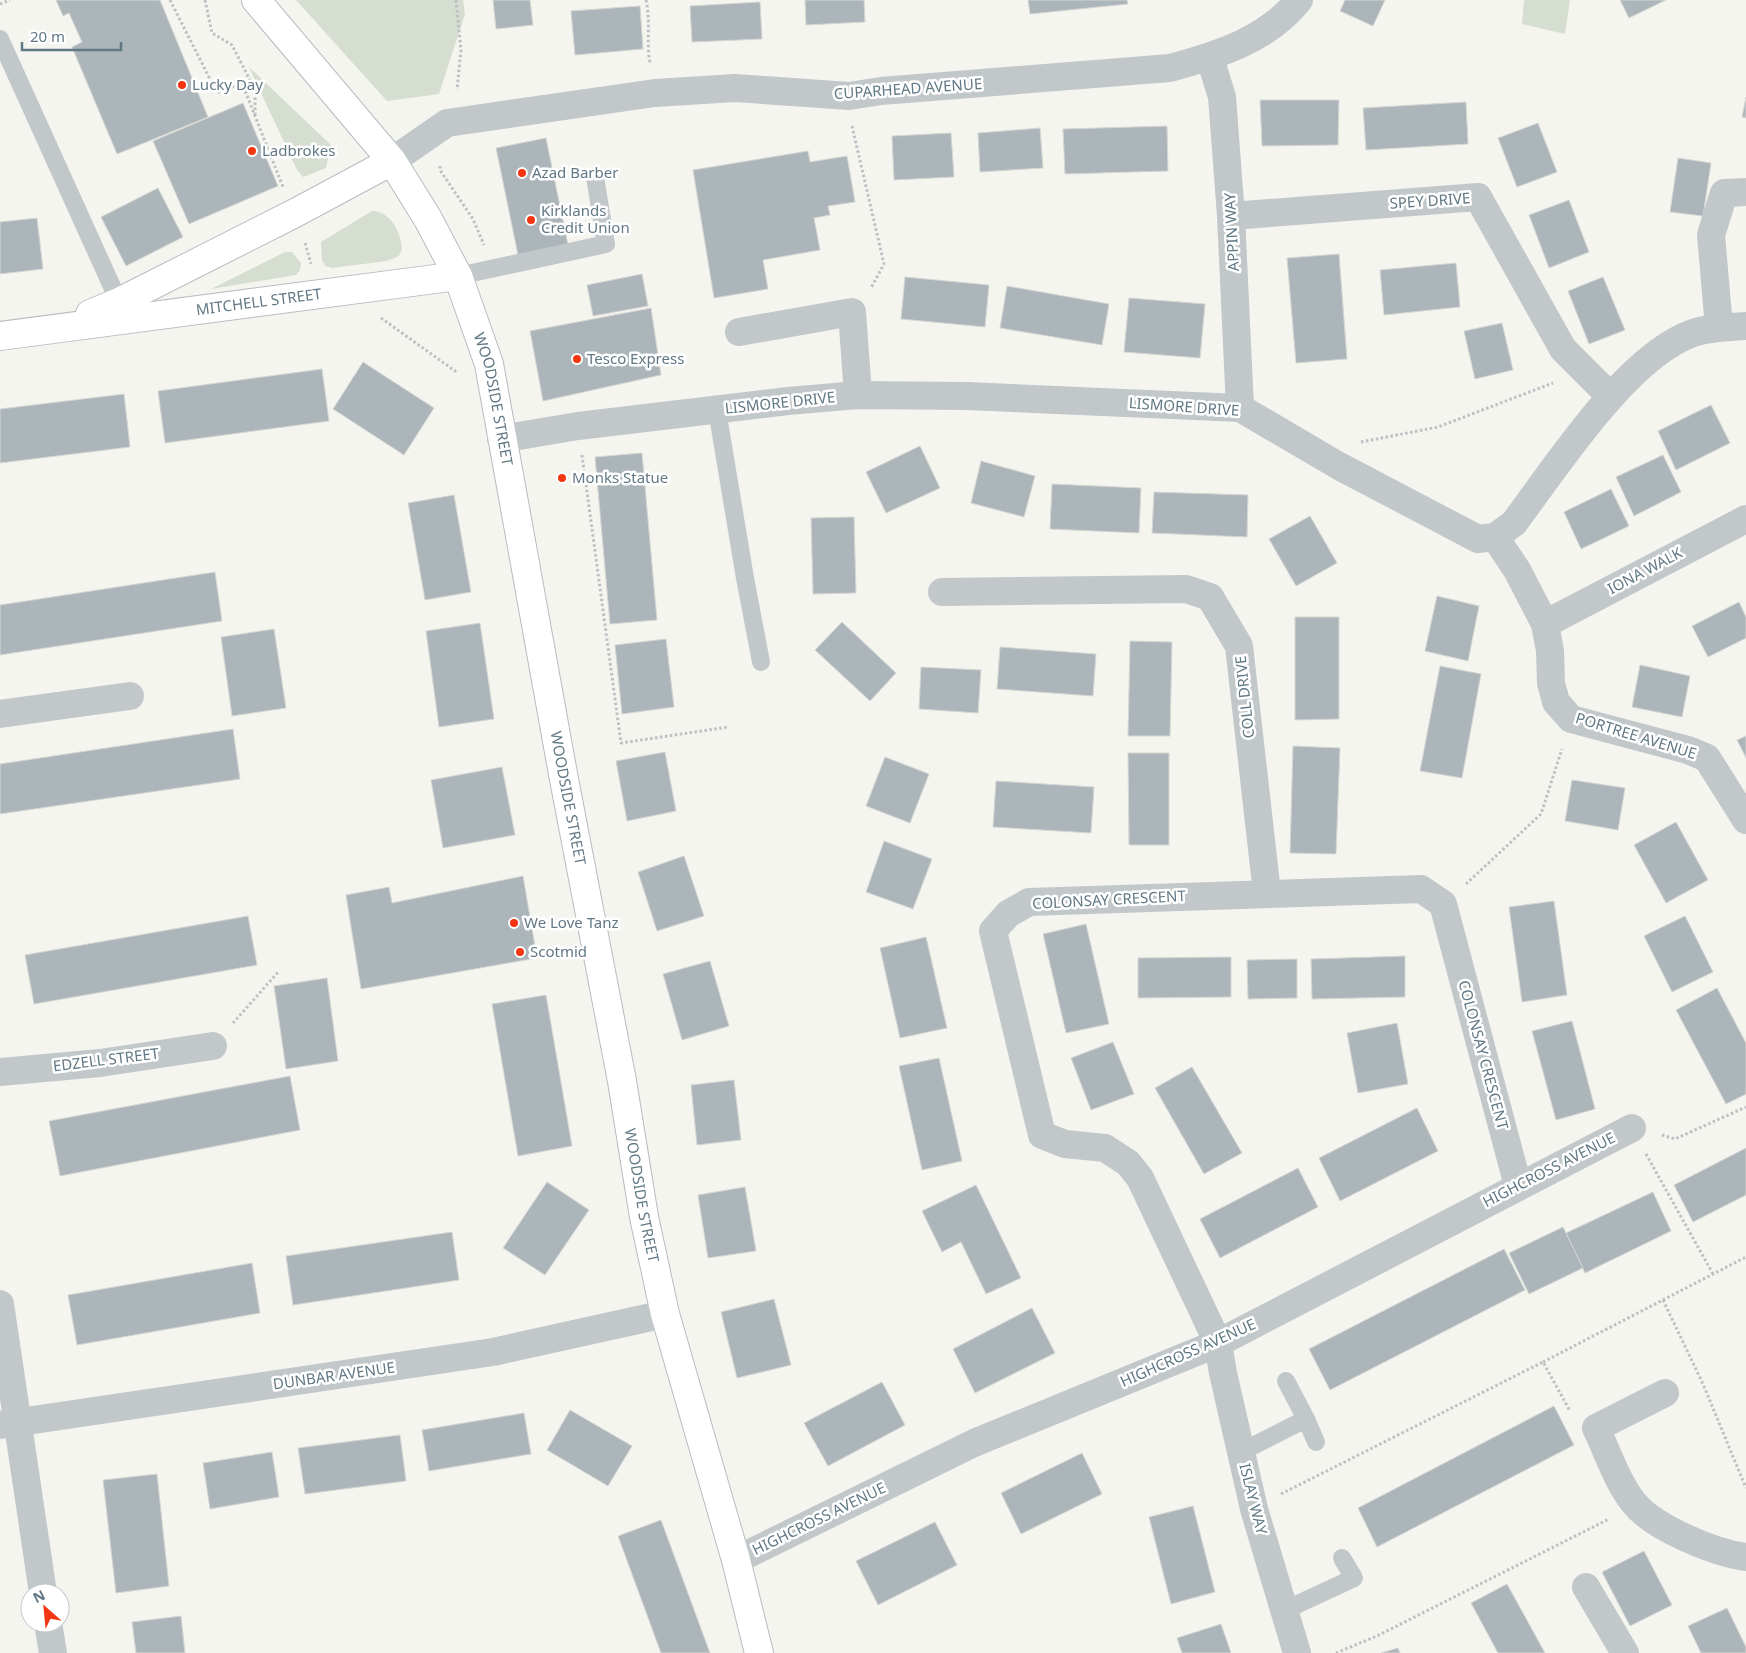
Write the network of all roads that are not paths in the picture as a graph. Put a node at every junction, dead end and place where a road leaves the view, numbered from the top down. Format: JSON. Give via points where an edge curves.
{"nodes":[{"id":1,"x":256,"y":0,"type":"edge"},
{"id":2,"x":1299,"y":0,"type":"edge"},
{"id":3,"x":0,"y":39,"type":"edge"},
{"id":4,"x":1210,"y":58,"type":"junction"},
{"id":5,"x":392,"y":161,"type":"junction"},
{"id":6,"x":595,"y":177,"type":"dead end"},
{"id":7,"x":1746,"y":192,"type":"edge"},
{"id":8,"x":1232,"y":216,"type":"junction"},
{"id":9,"x":458,"y":276,"type":"junction"},
{"id":10,"x":119,"y":302,"type":"junction"},
{"id":11,"x":1746,"y":326,"type":"edge"},
{"id":12,"x":59,"y":327,"type":"junction"},
{"id":13,"x":1719,"y":327,"type":"junction"},
{"id":14,"x":739,"y":332,"type":"dead end"},
{"id":15,"x":0,"y":336,"type":"edge"},
{"id":16,"x":858,"y":395,"type":"junction"},
{"id":17,"x":1610,"y":396,"type":"junction"},
{"id":18,"x":1240,"y":408,"type":"junction"},
{"id":19,"x":717,"y":410,"type":"junction"},
{"id":20,"x":501,"y":439,"type":"junction"},
{"id":21,"x":1746,"y":519,"type":"edge"},
{"id":22,"x":1495,"y":537,"type":"junction"},
{"id":23,"x":942,"y":592,"type":"dead end"},
{"id":24,"x":1545,"y":624,"type":"junction"},
{"id":25,"x":761,"y":662,"type":"dead end"},
{"id":26,"x":130,"y":696,"type":"dead end"},
{"id":27,"x":0,"y":714,"type":"edge"},
{"id":28,"x":1746,"y":820,"type":"edge"},
{"id":29,"x":1267,"y":893,"type":"junction"},
{"id":30,"x":212,"y":1046,"type":"road end"},
{"id":31,"x":0,"y":1072,"type":"edge"},
{"id":32,"x":1632,"y":1128,"type":"road end"},
{"id":33,"x":1518,"y":1186,"type":"junction"},
{"id":34,"x":0,"y":1304,"type":"edge"},
{"id":35,"x":665,"y":1314,"type":"junction"},
{"id":36,"x":1218,"y":1342,"type":"junction"},
{"id":37,"x":1286,"y":1381,"type":"dead end"},
{"id":38,"x":1665,"y":1393,"type":"dead end"},
{"id":39,"x":1306,"y":1419,"type":"junction"},
{"id":40,"x":8,"y":1424,"type":"edge"},
{"id":41,"x":1316,"y":1442,"type":"dead end"},
{"id":42,"x":1241,"y":1452,"type":"junction"},
{"id":43,"x":1746,"y":1557,"type":"edge"},
{"id":44,"x":1342,"y":1558,"type":"dead end"},
{"id":45,"x":736,"y":1560,"type":"junction"},
{"id":46,"x":42,"y":1583,"type":"edge"},
{"id":47,"x":1586,"y":1587,"type":"dead end"},
{"id":48,"x":1283,"y":1611,"type":"junction"},
{"id":49,"x":50,"y":1633,"type":"edge"},
{"id":50,"x":53,"y":1653,"type":"edge"},
{"id":51,"x":759,"y":1653,"type":"edge"},
{"id":52,"x":1297,"y":1653,"type":"edge"},
{"id":53,"x":1625,"y":1653,"type":"edge"}],
"edges":[{"from":1,"to":5,"type":"street","name":"WOODSIDE STREET"},
{"from":2,"to":4,"type":"street","name":"CUPARHEAD AVENUE","via":[[1286,16],[1253,38]]},
{"from":3,"to":10,"type":"lane"},
{"from":4,"to":5,"type":"street","name":"CUPARHEAD AVENUE","via":[[1170,68],[849,96],[735,88],[655,94],[447,122]]},
{"from":4,"to":8,"type":"street","name":"APPIN WAY","via":[[1222,97]]},
{"from":5,"to":9,"type":"street","name":"WOODSIDE STREET"},
{"from":5,"to":10,"type":"street","name":"MITCHELL STREET"},
{"from":6,"to":9,"type":"lane","via":[[606,244]]},
{"from":7,"to":13,"type":"street","via":[[1724,193],[1711,235]]},
{"from":8,"to":17,"type":"street","name":"SPEY DRIVE","via":[[1478,197],[1563,349]]},
{"from":8,"to":18,"type":"street","name":"APPIN WAY"},
{"from":9,"to":12,"type":"street","name":"MITCHELL STREET"},
{"from":9,"to":20,"type":"street","name":"WOODSIDE STREET","via":[[489,364]]},
{"from":10,"to":12,"type":"street","name":"MITCHELL STREET"},
{"from":11,"to":13,"type":"street"},
{"from":12,"to":15,"type":"street","name":"MITCHELL STREET"},
{"from":13,"to":17,"type":"street","via":[[1692,333],[1660,350]]},
{"from":14,"to":16,"type":"street","via":[[852,312]]},
{"from":16,"to":18,"type":"street","name":"LISMORE DRIVE","via":[[968,396]]},
{"from":16,"to":19,"type":"street","name":"LISMORE DRIVE"},
{"from":17,"to":22,"type":"street","via":[[1514,523]]},
{"from":18,"to":22,"type":"street","name":"LISMORE DRIVE","via":[[1478,539]]},
{"from":19,"to":20,"type":"street","name":"LISMORE DRIVE","via":[[578,426]]},
{"from":19,"to":25,"type":"lane"},
{"from":20,"to":35,"type":"street","name":"WOODSIDE STREET","via":[[622,1082],[644,1217]]},
{"from":21,"to":24,"type":"street","name":"IONA WALK"},
{"from":22,"to":24,"type":"street","name":"PORTREE AVENUE","via":[[1517,570]]},
{"from":23,"to":29,"type":"street","name":"COLL DRIVE","via":[[1186,589],[1210,597],[1239,646]]},
{"from":24,"to":28,"type":"street","name":"PORTREE AVENUE","via":[[1550,651],[1550,683],[1556,702],[1571,719],[1708,758]]},
{"from":26,"to":27,"type":"street"},
{"from":29,"to":33,"type":"street","name":"COLONSAY CRESCENT","via":[[1421,889],[1443,904]]},
{"from":29,"to":36,"type":"street","name":"COLONSAY CRESCENT","via":[[1029,902],[1008,914],[993,930],[1042,1135],[1065,1144],[1105,1148],[1128,1163],[1140,1178]]},
{"from":30,"to":31,"type":"street","name":"EDZELL STREET","via":[[100,1063]]},
{"from":32,"to":33,"type":"street","name":"HIGHCROSS AVENUE"},
{"from":33,"to":36,"type":"street","name":"HIGHCROSS AVENUE"},
{"from":34,"to":40,"type":"street"},
{"from":35,"to":40,"type":"street","name":"DUNBAR AVENUE","via":[[494,1352]]},
{"from":35,"to":45,"type":"street","name":"WOODSIDE STREET"},
{"from":36,"to":42,"type":"street","name":"ISLAY WAY"},
{"from":36,"to":45,"type":"street","name":"HIGHCROSS AVENUE","via":[[974,1443]]},
{"from":37,"to":39,"type":"lane"},
{"from":38,"to":43,"type":"street","via":[[1596,1428],[1628,1495],[1636,1506],[1664,1526],[1699,1544],[1729,1555]]},
{"from":39,"to":41,"type":"lane"},
{"from":39,"to":42,"type":"lane"},
{"from":40,"to":46,"type":"street"},
{"from":42,"to":48,"type":"street","name":"ISLAY WAY"},
{"from":44,"to":48,"type":"lane","via":[[1354,1578]]},
{"from":45,"to":51,"type":"street","name":"WOODSIDE STREET"},
{"from":47,"to":53,"type":"street"},
{"from":48,"to":52,"type":"street","name":"ISLAY WAY"},
{"from":49,"to":50,"type":"street"}]}
